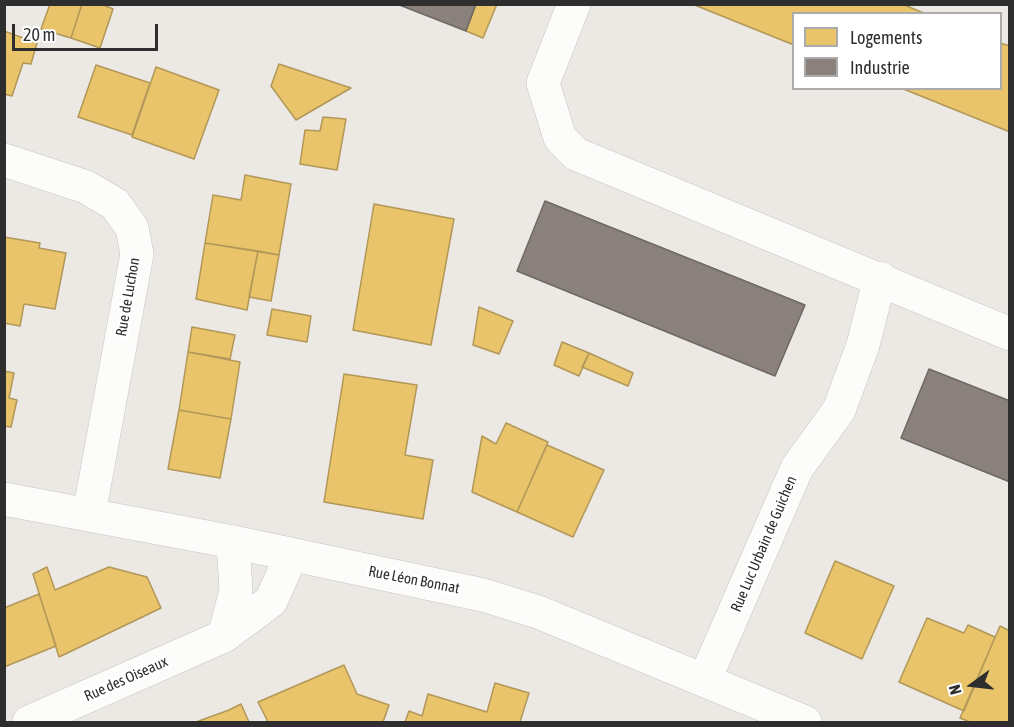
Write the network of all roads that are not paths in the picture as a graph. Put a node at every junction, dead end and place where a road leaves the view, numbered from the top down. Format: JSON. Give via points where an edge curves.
{"nodes":[{"id":1,"x":574,"y":4,"type":"edge"},
{"id":2,"x":4,"y":160,"type":"edge"},
{"id":3,"x":880,"y":278,"type":"junction"},
{"id":4,"x":1010,"y":334,"type":"edge"},
{"id":5,"x":4,"y":499,"type":"edge"},
{"id":6,"x":89,"y":514,"type":"junction"},
{"id":7,"x":233,"y":542,"type":"junction"},
{"id":8,"x":291,"y":556,"type":"junction"},
{"id":9,"x":224,"y":636,"type":"junction"},
{"id":10,"x":705,"y":679,"type":"junction"},
{"id":11,"x":29,"y":723,"type":"edge"},
{"id":12,"x":805,"y":723,"type":"edge"}],
"edges":[{"from":1,"to":3,"type":"street","via":[[543,83],[560,138],[576,154]]},
{"from":2,"to":6,"type":"street","name":"Rue de Luchon","via":[[86,187],[115,204],[132,228],[137,254]]},
{"from":3,"to":4,"type":"street"},
{"from":3,"to":10,"type":"street","name":"Rue Luc Urbain de Guichen","via":[[863,345],[839,410],[797,468]]},
{"from":5,"to":6,"type":"street","name":"Rue Léon Bonnat"},
{"from":6,"to":7,"type":"street","name":"Rue Léon Bonnat"},
{"from":7,"to":8,"type":"street","name":"Rue Léon Bonnat"},
{"from":7,"to":9,"type":"street","via":[[236,591]]},
{"from":8,"to":9,"type":"street","name":"Rue des Oiseaux","via":[[271,601]]},
{"from":8,"to":10,"type":"street","name":"Rue Léon Bonnat","via":[[483,595],[538,612]]},
{"from":9,"to":11,"type":"street","name":"Rue des Oiseaux"},
{"from":10,"to":12,"type":"street","name":"Rue Léon Bonnat"}]}
